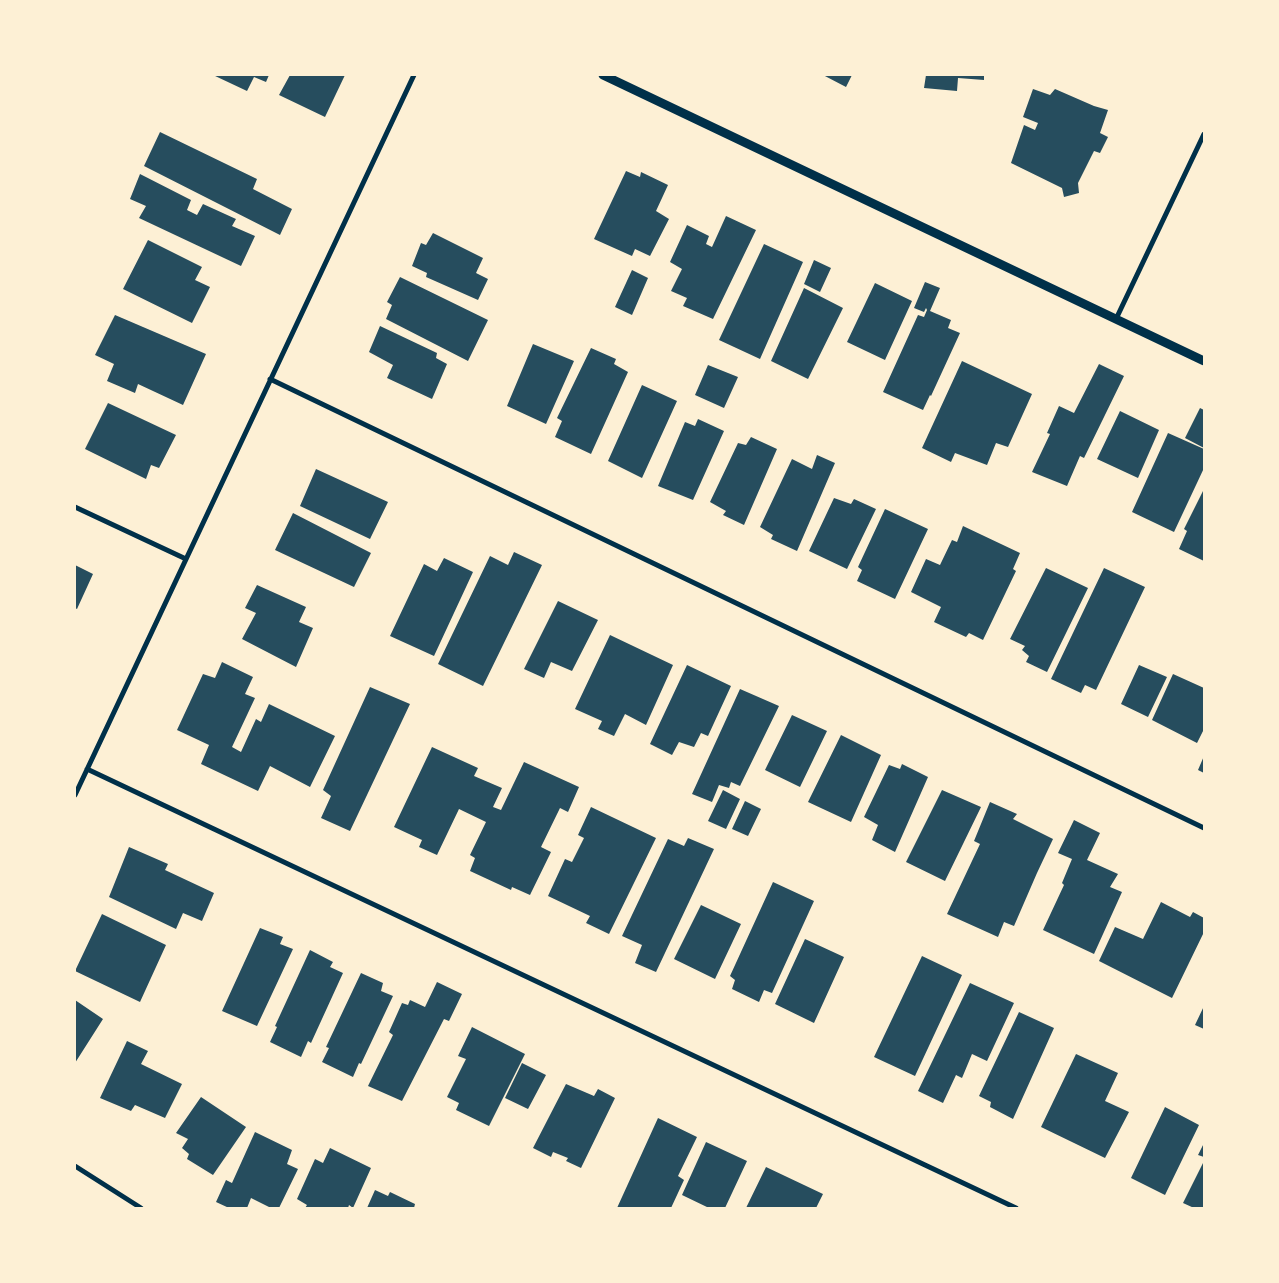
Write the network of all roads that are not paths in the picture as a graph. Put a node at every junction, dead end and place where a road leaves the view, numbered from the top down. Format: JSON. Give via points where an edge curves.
{"nodes":[{"id":1,"x":414,"y":75,"type":"edge"},
{"id":2,"x":603,"y":75,"type":"edge"},
{"id":3,"x":1204,"y":134,"type":"edge"},
{"id":4,"x":1116,"y":319,"type":"junction"},
{"id":5,"x":1204,"y":361,"type":"edge"},
{"id":6,"x":270,"y":379,"type":"junction"},
{"id":7,"x":75,"y":507,"type":"edge"},
{"id":8,"x":186,"y":559,"type":"junction"},
{"id":9,"x":87,"y":769,"type":"junction"},
{"id":10,"x":75,"y":795,"type":"edge"},
{"id":11,"x":1204,"y":828,"type":"edge"},
{"id":12,"x":75,"y":1166,"type":"edge"},
{"id":13,"x":141,"y":1208,"type":"edge"},
{"id":14,"x":1016,"y":1208,"type":"edge"}],
"edges":[{"from":1,"to":6,"type":"street"},
{"from":2,"to":4,"type":"street"},
{"from":3,"to":4,"type":"street"},
{"from":4,"to":5,"type":"street"},
{"from":6,"to":8,"type":"street"},
{"from":6,"to":11,"type":"street"},
{"from":7,"to":8,"type":"street"},
{"from":8,"to":9,"type":"street"},
{"from":9,"to":10,"type":"street"},
{"from":9,"to":14,"type":"street"},
{"from":12,"to":13,"type":"street"}]}
